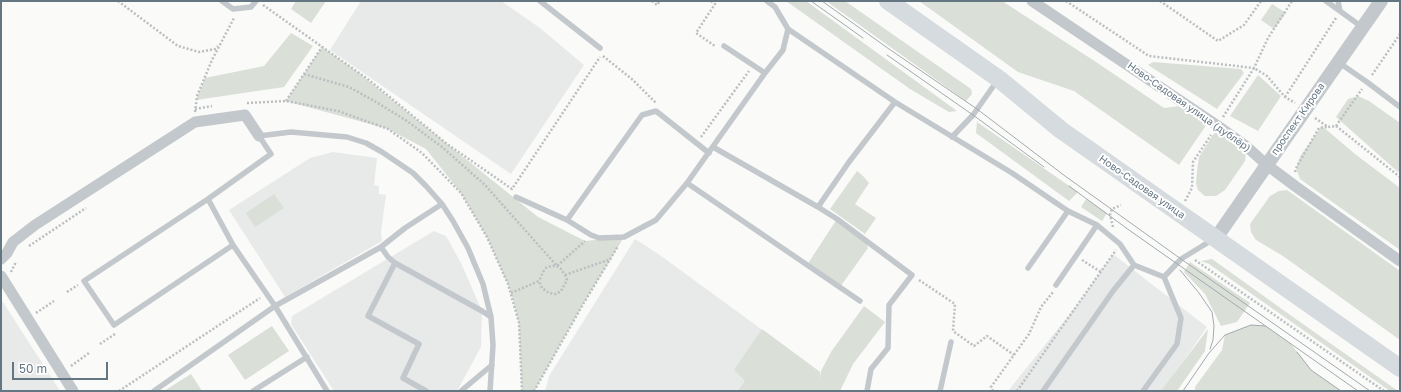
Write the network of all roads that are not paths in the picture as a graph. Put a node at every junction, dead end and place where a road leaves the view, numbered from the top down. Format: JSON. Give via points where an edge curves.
{"nodes":[{"id":1,"x":222,"y":1,"type":"edge"},
{"id":2,"x":257,"y":1,"type":"edge"},
{"id":3,"x":540,"y":1,"type":"edge"},
{"id":4,"x":766,"y":1,"type":"edge"},
{"id":5,"x":888,"y":1,"type":"edge"},
{"id":6,"x":1032,"y":1,"type":"edge"},
{"id":7,"x":1326,"y":1,"type":"edge"},
{"id":8,"x":1338,"y":1,"type":"edge"},
{"id":9,"x":1381,"y":1,"type":"edge"},
{"id":10,"x":1340,"y":11,"type":"junction"},
{"id":11,"x":1362,"y":27,"type":"junction"},
{"id":12,"x":788,"y":28,"type":"junction"},
{"id":13,"x":722,"y":48,"type":"road end"},
{"id":14,"x":601,"y":50,"type":"road end"},
{"id":15,"x":1337,"y":62,"type":"junction"},
{"id":16,"x":765,"y":73,"type":"junction"},
{"id":17,"x":999,"y":79,"type":"junction"},
{"id":18,"x":895,"y":102,"type":"junction"},
{"id":19,"x":1400,"y":107,"type":"edge"},
{"id":20,"x":259,"y":136,"type":"junction"},
{"id":21,"x":952,"y":137,"type":"junction"},
{"id":22,"x":713,"y":147,"type":"junction"},
{"id":23,"x":709,"y":153,"type":"junction"},
{"id":24,"x":1267,"y":165,"type":"junction"},
{"id":25,"x":687,"y":183,"type":"junction"},
{"id":26,"x":516,"y":197,"type":"dead end"},
{"id":27,"x":208,"y":199,"type":"junction"},
{"id":28,"x":442,"y":204,"type":"junction"},
{"id":29,"x":818,"y":207,"type":"junction"},
{"id":30,"x":1068,"y":211,"type":"junction"},
{"id":31,"x":567,"y":220,"type":"junction"},
{"id":32,"x":1097,"y":225,"type":"junction"},
{"id":33,"x":1216,"y":238,"type":"junction"},
{"id":34,"x":233,"y":245,"type":"junction"},
{"id":35,"x":381,"y":247,"type":"junction"},
{"id":36,"x":1,"y":259,"type":"edge"},
{"id":37,"x":1400,"y":261,"type":"edge"},
{"id":38,"x":395,"y":263,"type":"junction"},
{"id":39,"x":1134,"y":265,"type":"junction"},
{"id":40,"x":1028,"y":268,"type":"dead end"},
{"id":41,"x":1,"y":276,"type":"edge"},
{"id":42,"x":1164,"y":277,"type":"junction"},
{"id":43,"x":1055,"y":288,"type":"road end"},
{"id":44,"x":860,"y":301,"type":"dead end"},
{"id":45,"x":275,"y":306,"type":"junction"},
{"id":46,"x":491,"y":317,"type":"junction"},
{"id":47,"x":951,"y":342,"type":"dead end"},
{"id":48,"x":307,"y":357,"type":"junction"},
{"id":49,"x":492,"y":366,"type":"junction"},
{"id":50,"x":1400,"y":368,"type":"edge"},
{"id":51,"x":73,"y":391,"type":"edge"},
{"id":52,"x":154,"y":391,"type":"edge"},
{"id":53,"x":253,"y":391,"type":"edge"},
{"id":54,"x":327,"y":391,"type":"edge"},
{"id":55,"x":426,"y":391,"type":"edge"},
{"id":56,"x":461,"y":391,"type":"edge"},
{"id":57,"x":490,"y":391,"type":"edge"},
{"id":58,"x":867,"y":391,"type":"edge"},
{"id":59,"x":940,"y":391,"type":"edge"},
{"id":60,"x":1043,"y":391,"type":"edge"},
{"id":61,"x":1143,"y":391,"type":"edge"}],
"edges":[{"from":1,"to":2,"type":"lane","via":[[233,8],[251,7]]},
{"from":3,"to":14,"type":"lane"},
{"from":4,"to":12,"type":"lane","via":[[775,7]]},
{"from":5,"to":17,"type":"main road","name":"Ново-Садовая улица"},
{"from":6,"to":24,"type":"street","name":"Ново-Садовая улица (дублёр)","via":[[1218,126]]},
{"from":7,"to":10,"type":"lane"},
{"from":8,"to":10,"type":"lane"},
{"from":9,"to":11,"type":"street","name":"проспект Кирова"},
{"from":10,"to":11,"type":"lane"},
{"from":11,"to":15,"type":"street","name":"проспект Кирова"},
{"from":12,"to":16,"type":"lane","via":[[784,50]]},
{"from":12,"to":18,"type":"lane"},
{"from":13,"to":16,"type":"lane"},
{"from":15,"to":19,"type":"lane"},
{"from":15,"to":24,"type":"street","name":"проспект Кирова"},
{"from":16,"to":22,"type":"lane"},
{"from":17,"to":21,"type":"lane","via":[[973,115]]},
{"from":17,"to":33,"type":"main road","name":"Ново-Садовая улица","via":[[1061,130]]},
{"from":18,"to":21,"type":"lane"},
{"from":18,"to":29,"type":"lane"},
{"from":20,"to":27,"type":"lane","via":[[272,154]]},
{"from":20,"to":28,"type":"lane","via":[[290,132],[347,137],[366,143],[413,173]]},
{"from":20,"to":36,"type":"street","via":[[244,115],[195,122],[35,225],[13,242]]},
{"from":21,"to":30,"type":"lane"},
{"from":22,"to":23,"type":"lane"},
{"from":22,"to":29,"type":"lane"},
{"from":23,"to":25,"type":"lane"},
{"from":23,"to":31,"type":"lane","via":[[656,111],[642,115]]},
{"from":24,"to":33,"type":"street","name":"проспект Кирова"},
{"from":24,"to":37,"type":"street","name":"Ново-Садовая улица (дублёр)"},
{"from":25,"to":31,"type":"lane","via":[[656,220],[624,237],[599,238]]},
{"from":25,"to":44,"type":"lane"},
{"from":26,"to":31,"type":"lane"},
{"from":27,"to":34,"type":"lane"},
{"from":27,"to":34,"type":"lane","via":[[84,281],[114,325]]},
{"from":28,"to":35,"type":"lane"},
{"from":28,"to":46,"type":"lane","via":[[468,248],[483,284]]},
{"from":29,"to":58,"type":"lane","via":[[912,275],[889,305],[888,348],[871,369]]},
{"from":30,"to":32,"type":"lane"},
{"from":30,"to":40,"type":"lane"},
{"from":32,"to":39,"type":"lane","via":[[1120,244]]},
{"from":32,"to":43,"type":"lane"},
{"from":33,"to":42,"type":"lane","via":[[1182,259]]},
{"from":33,"to":50,"type":"main road","name":"Ново-Садовая улица"},
{"from":34,"to":45,"type":"lane"},
{"from":35,"to":38,"type":"lane"},
{"from":35,"to":45,"type":"lane"},
{"from":38,"to":46,"type":"lane"},
{"from":38,"to":55,"type":"lane","via":[[368,316],[419,344],[403,378]]},
{"from":39,"to":42,"type":"lane"},
{"from":39,"to":60,"type":"lane"},
{"from":41,"to":51,"type":"street"},
{"from":42,"to":61,"type":"lane","via":[[1181,318],[1177,344]]},
{"from":45,"to":48,"type":"lane"},
{"from":45,"to":52,"type":"lane"},
{"from":46,"to":49,"type":"lane"},
{"from":47,"to":59,"type":"lane"},
{"from":48,"to":53,"type":"lane"},
{"from":48,"to":54,"type":"lane"},
{"from":49,"to":56,"type":"lane"},
{"from":49,"to":57,"type":"lane"}]}
